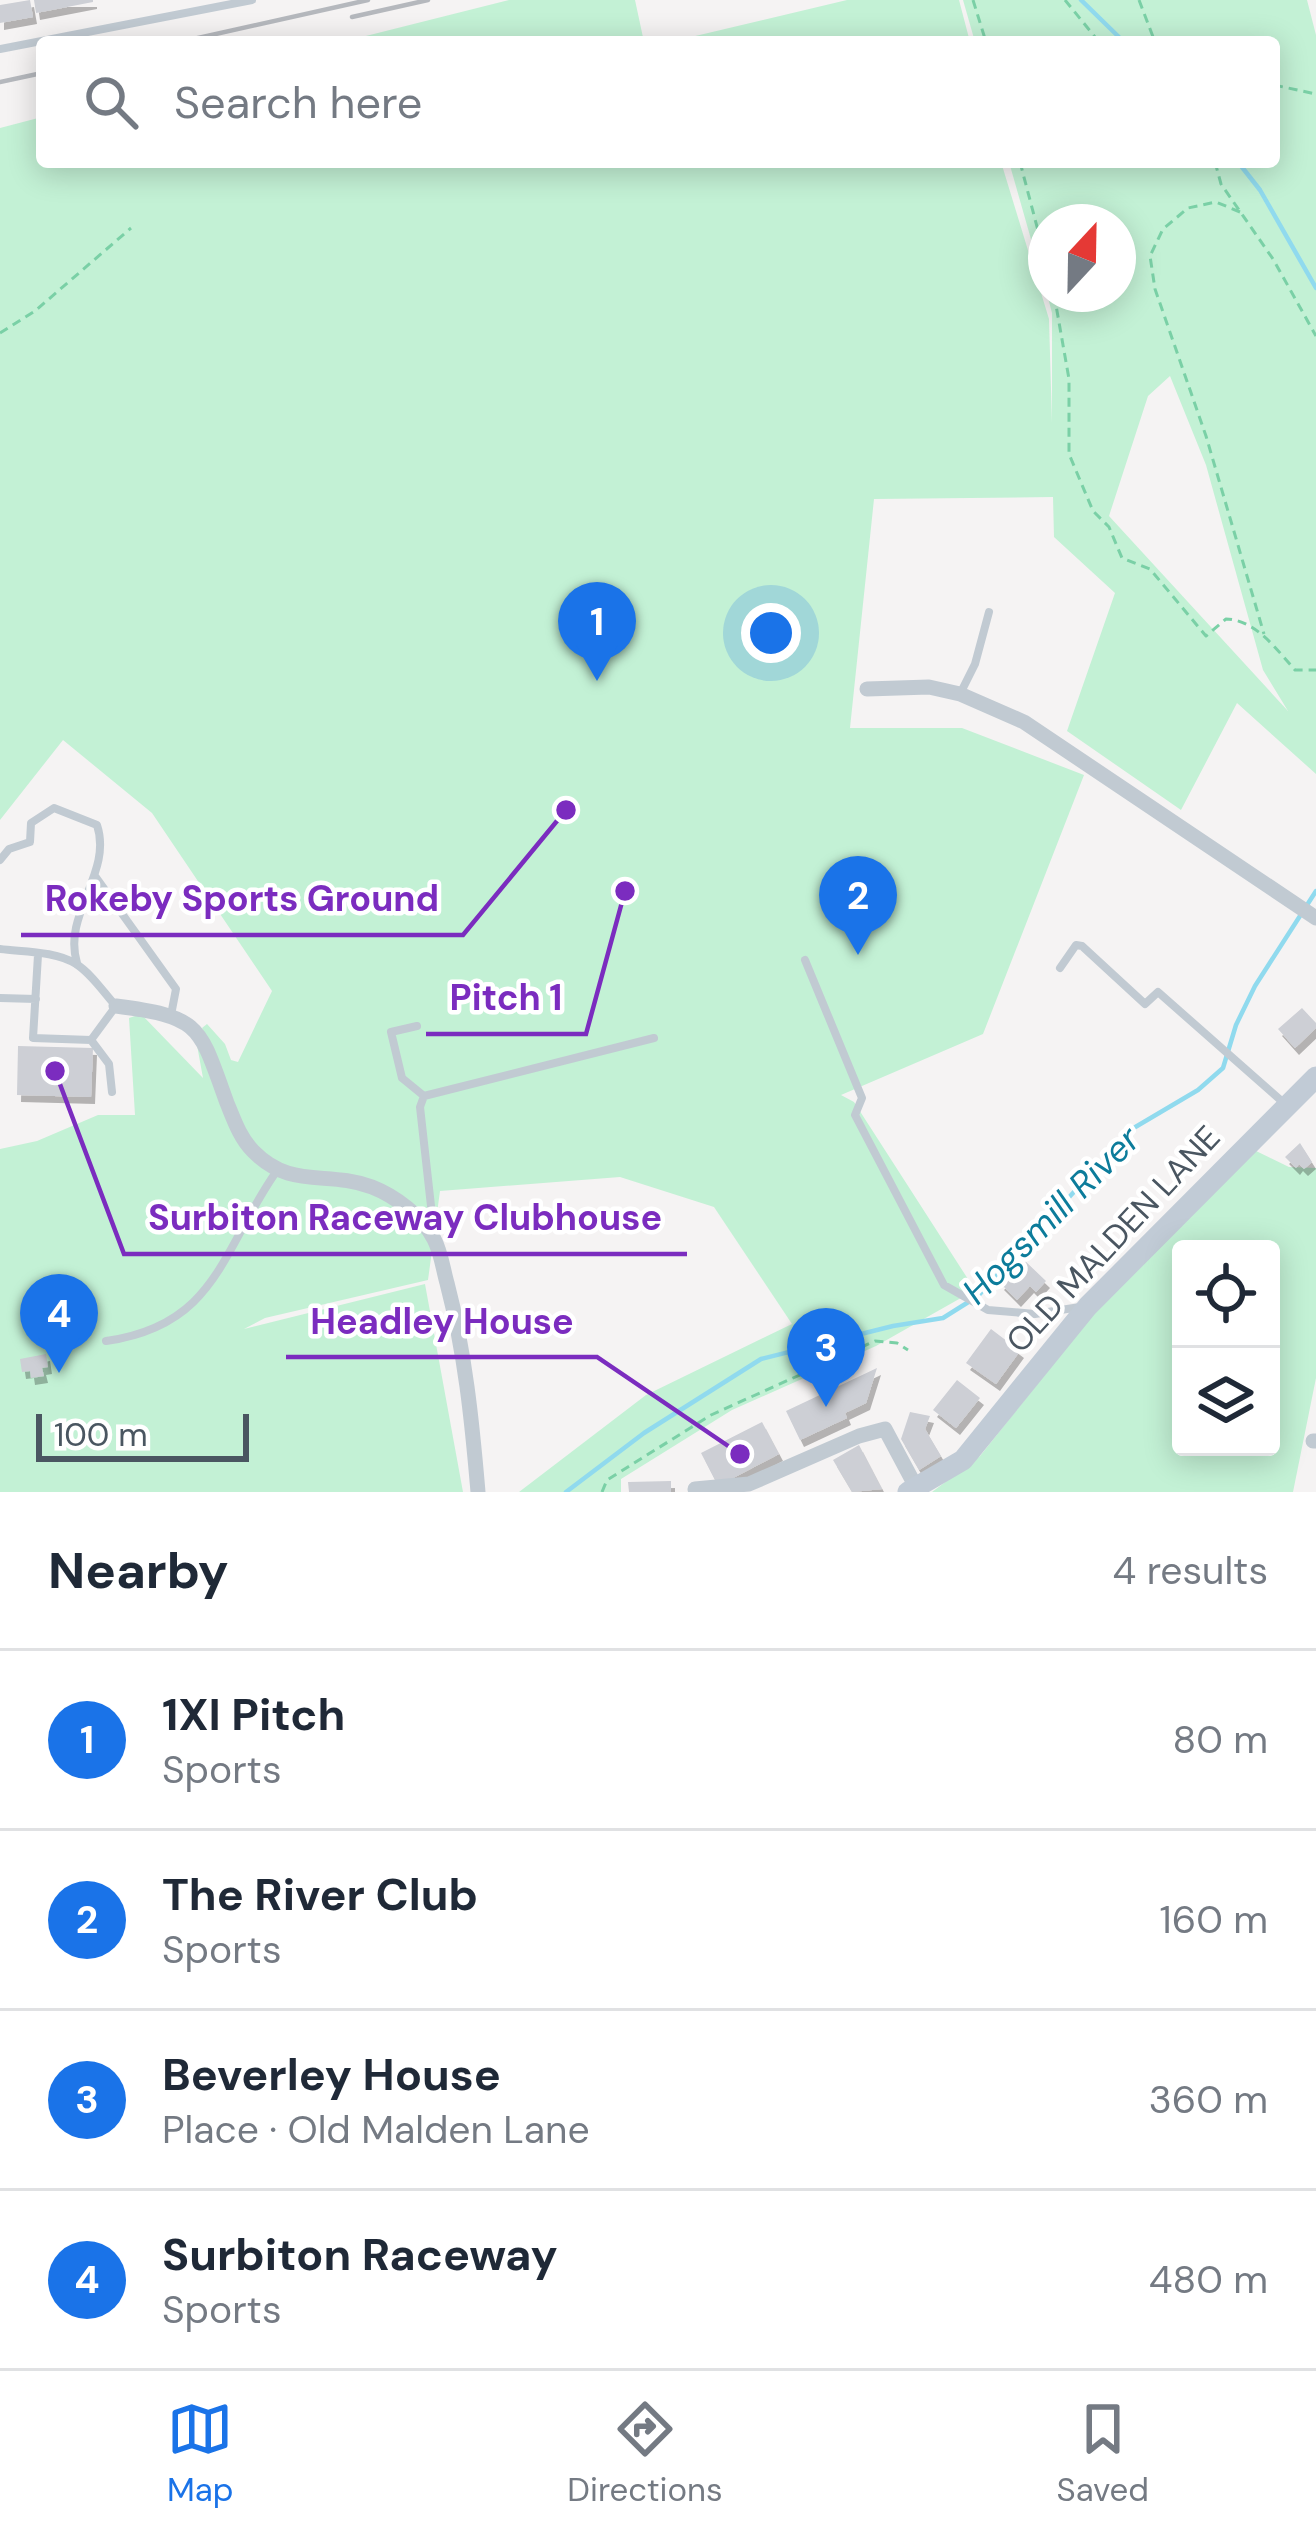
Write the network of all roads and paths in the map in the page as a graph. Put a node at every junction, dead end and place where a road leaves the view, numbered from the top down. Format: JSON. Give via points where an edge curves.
{"nodes":[{"id":1,"x":252,"y":0,"type":"edge"},
{"id":2,"x":973,"y":0,"type":"edge"},
{"id":3,"x":1065,"y":0,"type":"edge"},
{"id":4,"x":1139,"y":0,"type":"edge"},
{"id":5,"x":67,"y":36,"type":"edge"},
{"id":6,"x":984,"y":36,"type":"edge"},
{"id":7,"x":1094,"y":36,"type":"edge"},
{"id":8,"x":1153,"y":36,"type":"edge"},
{"id":9,"x":36,"y":42,"type":"edge"},
{"id":10,"x":0,"y":49,"type":"edge"},
{"id":11,"x":1280,"y":86,"type":"edge"},
{"id":12,"x":1316,"y":94,"type":"edge"},
{"id":13,"x":1022,"y":168,"type":"edge"},
{"id":14,"x":1217,"y":168,"type":"edge"},
{"id":15,"x":1031,"y":204,"type":"edge"},
{"id":16,"x":1240,"y":212,"type":"junction"},
{"id":17,"x":131,"y":228,"type":"dead end"},
{"id":18,"x":1057,"y":312,"type":"edge"},
{"id":19,"x":0,"y":333,"type":"edge"},
{"id":20,"x":1316,"y":336,"type":"edge"},
{"id":21,"x":989,"y":613,"type":"dead end"},
{"id":22,"x":1264,"y":636,"type":"junction"},
{"id":23,"x":1316,"y":670,"type":"edge"},
{"id":24,"x":867,"y":689,"type":"dead end"},
{"id":25,"x":960,"y":694,"type":"junction"},
{"id":26,"x":0,"y":860,"type":"edge"},
{"id":27,"x":95,"y":876,"type":"junction"},
{"id":28,"x":1316,"y":918,"type":"edge"},
{"id":29,"x":0,"y":949,"type":"edge"},
{"id":30,"x":38,"y":955,"type":"junction"},
{"id":31,"x":806,"y":960,"type":"dead end"},
{"id":32,"x":77,"y":964,"type":"junction"},
{"id":33,"x":1060,"y":968,"type":"dead end"},
{"id":34,"x":0,"y":998,"type":"edge"},
{"id":35,"x":36,"y":999,"type":"junction"},
{"id":36,"x":116,"y":1006,"type":"junction"},
{"id":37,"x":171,"y":1016,"type":"junction"},
{"id":38,"x":417,"y":1026,"type":"dead end"},
{"id":39,"x":654,"y":1038,"type":"dead end"},
{"id":40,"x":91,"y":1040,"type":"junction"},
{"id":41,"x":1316,"y":1077,"type":"edge"},
{"id":42,"x":112,"y":1092,"type":"dead end"},
{"id":43,"x":424,"y":1096,"type":"junction"},
{"id":44,"x":1286,"y":1104,"type":"junction"},
{"id":45,"x":276,"y":1172,"type":"junction"},
{"id":46,"x":435,"y":1240,"type":"junction"},
{"id":47,"x":1088,"y":1306,"type":"junction"},
{"id":48,"x":106,"y":1341,"type":"dead end"},
{"id":49,"x":908,"y":1350,"type":"dead end"},
{"id":50,"x":695,"y":1489,"type":"dead end"},
{"id":51,"x":912,"y":1490,"type":"edge"},
{"id":52,"x":478,"y":1492,"type":"edge"},
{"id":53,"x":602,"y":1492,"type":"edge"}],
"edges":[{"from":1,"to":5,"type":"lane"},
{"from":2,"to":6,"type":"path"},
{"from":3,"to":7,"type":"path"},
{"from":4,"to":8,"type":"path"},
{"from":9,"to":10,"type":"lane"},
{"from":11,"to":12,"type":"path"},
{"from":13,"to":15,"type":"path"},
{"from":14,"to":16,"type":"path"},
{"from":16,"to":20,"type":"path"},
{"from":16,"to":22,"type":"path","via":[[1216,202],[1188,208],[1162,229],[1150,256]]},
{"from":17,"to":19,"type":"path"},
{"from":18,"to":22,"type":"path","via":[[1069,380],[1069,454],[1122,558],[1150,568],[1206,636],[1226,619]]},
{"from":21,"to":25,"type":"lane"},
{"from":22,"to":23,"type":"path","via":[[1294,670]]},
{"from":24,"to":25,"type":"street"},
{"from":25,"to":28,"type":"street","via":[[1024,722]]},
{"from":26,"to":27,"type":"lane","via":[[30,842],[31,823],[54,808],[97,825]]},
{"from":27,"to":32,"type":"lane","via":[[78,914]]},
{"from":27,"to":37,"type":"lane","via":[[176,989]]},
{"from":29,"to":30,"type":"lane"},
{"from":30,"to":32,"type":"lane"},
{"from":30,"to":35,"type":"lane"},
{"from":31,"to":47,"type":"lane","via":[[862,1098],[855,1115],[944,1285],[988,1310]]},
{"from":32,"to":36,"type":"lane"},
{"from":33,"to":44,"type":"lane","via":[[1082,946],[1145,1004],[1158,992]]},
{"from":34,"to":35,"type":"lane"},
{"from":35,"to":40,"type":"lane","via":[[33,1038]]},
{"from":36,"to":37,"type":"street"},
{"from":36,"to":40,"type":"lane"},
{"from":37,"to":45,"type":"street","via":[[200,1033],[236,1126]]},
{"from":38,"to":43,"type":"lane","via":[[391,1032],[402,1078]]},
{"from":39,"to":43,"type":"lane"},
{"from":40,"to":42,"type":"lane","via":[[109,1064]]},
{"from":41,"to":44,"type":"main road","name":"OLD MALDEN LANE"},
{"from":43,"to":46,"type":"lane"},
{"from":44,"to":47,"type":"main road","name":"OLD MALDEN LANE"},
{"from":45,"to":46,"type":"street","via":[[350,1180],[393,1196]]},
{"from":45,"to":48,"type":"lane","via":[[194,1304],[146,1334]]},
{"from":46,"to":52,"type":"street","via":[[468,1385]]},
{"from":47,"to":51,"type":"main road","name":"OLD MALDEN LANE","via":[[963,1460]]},
{"from":49,"to":53,"type":"path","via":[[875,1341],[711,1415],[607,1480]]},
{"from":50,"to":51,"type":"street","via":[[749,1484],[885,1429]]}]}
